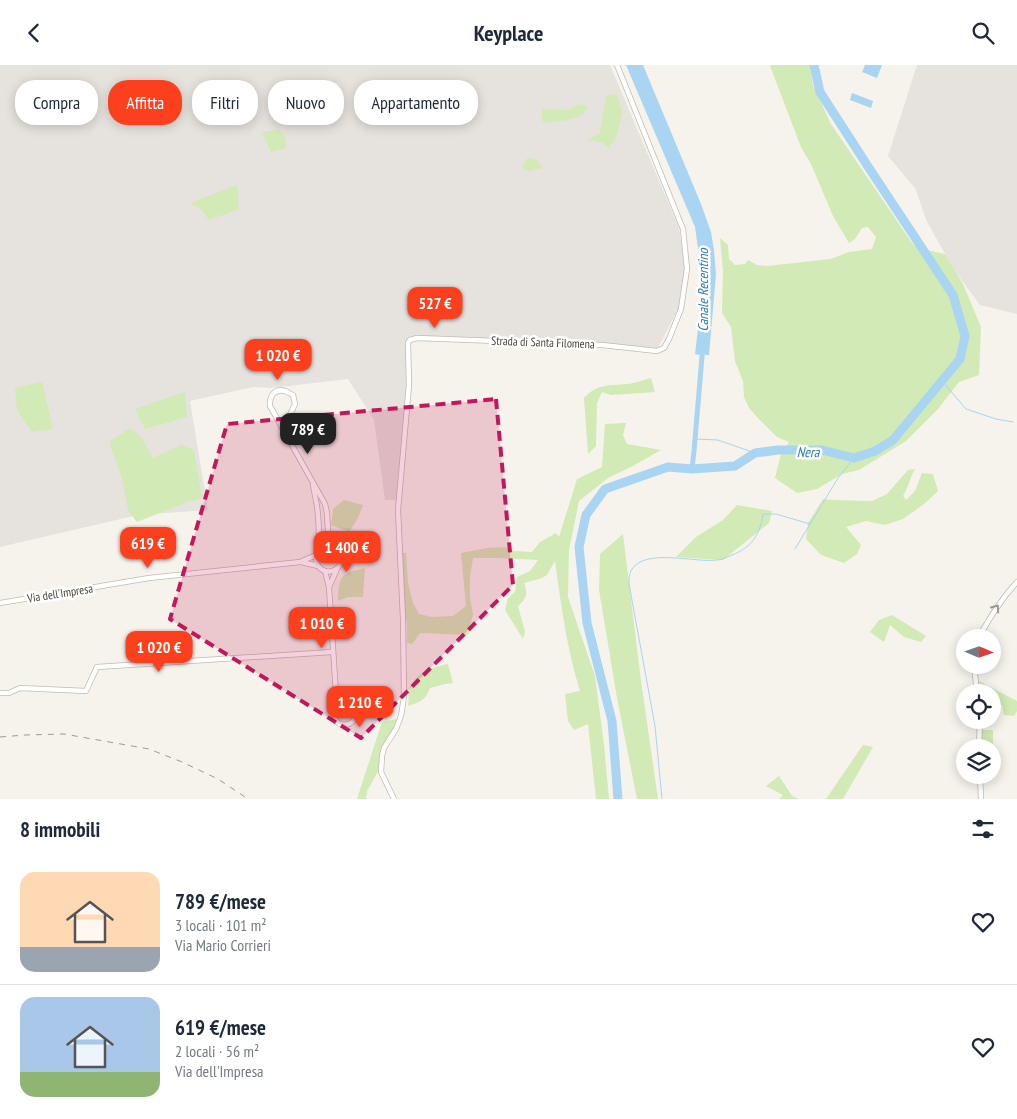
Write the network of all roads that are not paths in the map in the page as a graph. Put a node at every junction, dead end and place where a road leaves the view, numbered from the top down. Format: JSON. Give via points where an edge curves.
{"nodes":[{"id":1,"x":616,"y":65,"type":"edge"},
{"id":2,"x":286,"y":435,"type":"junction"},
{"id":3,"x":313,"y":484,"type":"junction"},
{"id":4,"x":327,"y":513,"type":"junction"},
{"id":5,"x":318,"y":515,"type":"junction"},
{"id":6,"x":335,"y":545,"type":"junction"},
{"id":7,"x":319,"y":549,"type":"junction"},
{"id":8,"x":316,"y":555,"type":"junction"},
{"id":9,"x":300,"y":562,"type":"junction"},
{"id":10,"x":318,"y":565,"type":"junction"},
{"id":11,"x":337,"y":569,"type":"junction"},
{"id":12,"x":324,"y":571,"type":"junction"},
{"id":13,"x":1017,"y":582,"type":"edge"},
{"id":14,"x":328,"y":587,"type":"junction"},
{"id":15,"x":0,"y":603,"type":"edge"},
{"id":16,"x":983,"y":629,"type":"edge"},
{"id":17,"x":332,"y":652,"type":"junction"},
{"id":18,"x":0,"y":693,"type":"edge"},
{"id":19,"x":337,"y":709,"type":"junction"},
{"id":20,"x":980,"y":784,"type":"edge"},
{"id":21,"x":394,"y":799,"type":"edge"},
{"id":22,"x":981,"y":799,"type":"edge"}],
"edges":[{"from":1,"to":21,"type":"street","name":"Strada di Santa Filomena","via":[[683,229],[687,269],[681,309],[664,348],[657,351],[602,345],[436,339],[413,339],[408,343],[410,385],[398,510],[404,697],[401,717],[384,748],[381,772]]},
{"from":2,"to":2,"type":"street","via":[[288,419],[295,405],[293,395],[277,391],[271,395],[270,406]]},
{"from":2,"to":3,"type":"street"},
{"from":3,"to":4,"type":"street"},
{"from":3,"to":5,"type":"street"},
{"from":4,"to":5,"type":"street"},
{"from":4,"to":6,"type":"street","via":[[328,532]]},
{"from":5,"to":7,"type":"street"},
{"from":6,"to":7,"type":"street"},
{"from":6,"to":11,"type":"street","via":[[343,557]]},
{"from":7,"to":8,"type":"street"},
{"from":8,"to":9,"type":"street","name":"Via dell'Impresa"},
{"from":8,"to":10,"type":"street"},
{"from":9,"to":10,"type":"street","name":"Via dell'Impresa"},
{"from":9,"to":15,"type":"street","name":"Via dell'Impresa","via":[[149,578]]},
{"from":10,"to":12,"type":"street"},
{"from":11,"to":12,"type":"street"},
{"from":11,"to":14,"type":"street"},
{"from":12,"to":14,"type":"street"},
{"from":16,"to":13,"type":"street","one_way":true,"via":[[993,611]]},
{"from":14,"to":17,"type":"street"},
{"from":17,"to":18,"type":"street","via":[[97,667],[86,691],[20,688]]},
{"from":17,"to":19,"type":"street"},
{"from":19,"to":19,"type":"street","via":[[337,722],[349,725],[354,718],[353,710],[345,706]]},
{"from":20,"to":22,"type":"street"}]}
